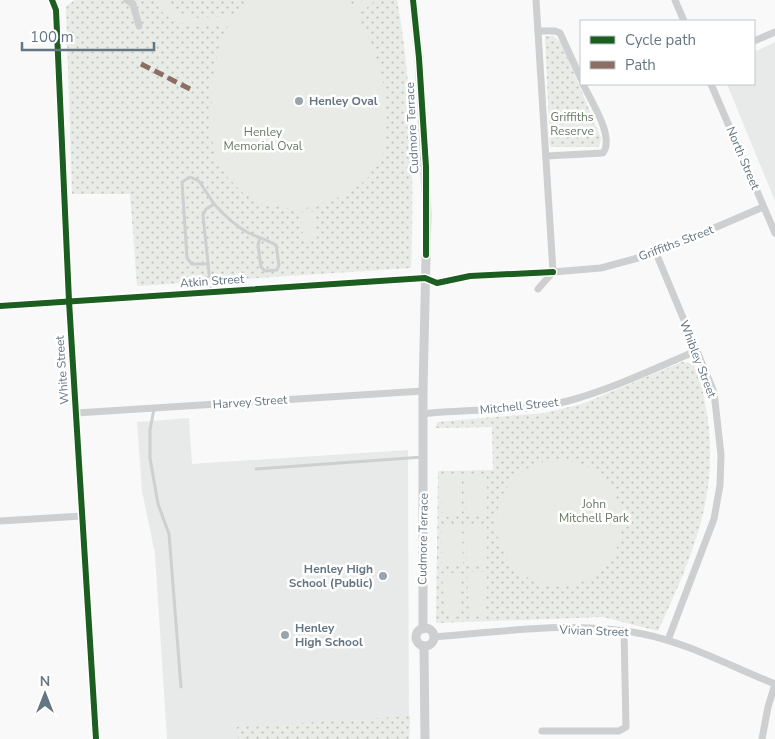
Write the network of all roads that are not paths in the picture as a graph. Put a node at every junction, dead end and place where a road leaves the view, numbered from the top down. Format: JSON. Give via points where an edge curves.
{"nodes":[{"id":1,"x":52,"y":0,"type":"edge"},
{"id":2,"x":127,"y":0,"type":"edge"},
{"id":3,"x":412,"y":0,"type":"edge"},
{"id":4,"x":536,"y":0,"type":"edge"},
{"id":5,"x":675,"y":0,"type":"edge"},
{"id":6,"x":684,"y":20,"type":"edge"},
{"id":7,"x":139,"y":26,"type":"dead end"},
{"id":8,"x":538,"y":31,"type":"junction"},
{"id":9,"x":775,"y":32,"type":"edge"},
{"id":10,"x":755,"y":41,"type":"edge"},
{"id":11,"x":580,"y":77,"type":"edge"},
{"id":12,"x":583,"y":85,"type":"edge"},
{"id":13,"x":711,"y":85,"type":"edge"},
{"id":14,"x":546,"y":156,"type":"junction"},
{"id":15,"x":214,"y":204,"type":"junction"},
{"id":16,"x":763,"y":207,"type":"junction"},
{"id":17,"x":775,"y":233,"type":"edge"},
{"id":18,"x":260,"y":238,"type":"junction"},
{"id":19,"x":656,"y":253,"type":"junction"},
{"id":20,"x":208,"y":264,"type":"junction"},
{"id":21,"x":553,"y":272,"type":"junction"},
{"id":22,"x":425,"y":278,"type":"junction"},
{"id":23,"x":538,"y":289,"type":"dead end"},
{"id":24,"x":211,"y":292,"type":"junction"},
{"id":25,"x":69,"y":302,"type":"junction"},
{"id":26,"x":0,"y":306,"type":"edge"},
{"id":27,"x":696,"y":351,"type":"junction"},
{"id":28,"x":423,"y":391,"type":"junction"},
{"id":29,"x":154,"y":408,"type":"junction"},
{"id":30,"x":76,"y":413,"type":"junction"},
{"id":31,"x":423,"y":414,"type":"junction"},
{"id":32,"x":423,"y":458,"type":"junction"},
{"id":33,"x":256,"y":469,"type":"dead end"},
{"id":34,"x":82,"y":516,"type":"junction"},
{"id":35,"x":0,"y":521,"type":"edge"},
{"id":36,"x":424,"y":629,"type":"junction"},
{"id":37,"x":624,"y":630,"type":"junction"},
{"id":38,"x":434,"y":637,"type":"junction"},
{"id":39,"x":668,"y":640,"type":"junction"},
{"id":40,"x":424,"y":646,"type":"junction"},
{"id":41,"x":775,"y":684,"type":"edge"},
{"id":42,"x":181,"y":687,"type":"dead end"},
{"id":43,"x":542,"y":732,"type":"dead end"},
{"id":44,"x":96,"y":739,"type":"edge"},
{"id":45,"x":425,"y":739,"type":"edge"},
{"id":46,"x":762,"y":739,"type":"edge"}],
"edges":[{"from":1,"to":25,"type":"street","name":"White Street","via":[[56,10]]},
{"from":2,"to":7,"type":"street","via":[[133,4]]},
{"from":3,"to":22,"type":"street","name":"Cudmore Terrace","via":[[426,167]]},
{"from":4,"to":8,"type":"street"},
{"from":5,"to":6,"type":"street"},
{"from":8,"to":11,"type":"street","via":[[556,30],[560,33]]},
{"from":8,"to":14,"type":"street"},
{"from":9,"to":10,"type":"street"},
{"from":12,"to":14,"type":"street","via":[[608,136],[608,147],[603,153]]},
{"from":13,"to":16,"type":"street","name":"North Street"},
{"from":14,"to":21,"type":"street"},
{"from":15,"to":18,"type":"lane","via":[[229,220]]},
{"from":15,"to":20,"type":"lane","via":[[204,214]]},
{"from":15,"to":20,"type":"lane","via":[[199,181],[190,177],[182,182],[187,258],[192,264]]},
{"from":16,"to":17,"type":"street","name":"North Street"},
{"from":16,"to":19,"type":"street","name":"Griffiths Street"},
{"from":18,"to":18,"type":"lane","via":[[276,245],[277,270],[265,271],[260,267]]},
{"from":19,"to":21,"type":"street","name":"Griffiths Street","via":[[601,268]]},
{"from":19,"to":27,"type":"street","name":"Whibley Street"},
{"from":20,"to":24,"type":"lane"},
{"from":21,"to":23,"type":"street"},
{"from":22,"to":24,"type":"street","name":"Atkin Street"},
{"from":22,"to":28,"type":"street","name":"Cudmore Terrace"},
{"from":24,"to":25,"type":"street","name":"Atkin Street"},
{"from":25,"to":26,"type":"street","name":"Atkin Street"},
{"from":25,"to":30,"type":"street","name":"White Street"},
{"from":27,"to":31,"type":"street","name":"Mitchell Street","via":[[567,401],[509,409]]},
{"from":27,"to":39,"type":"street","name":"Whibley Street","via":[[714,392],[720,438],[720,485],[714,519]]},
{"from":28,"to":29,"type":"street","name":"Harvey Street"},
{"from":28,"to":31,"type":"street","name":"Cudmore Terrace"},
{"from":29,"to":30,"type":"street","name":"Harvey Street"},
{"from":29,"to":42,"type":"lane","via":[[150,458],[158,504],[169,534]]},
{"from":30,"to":34,"type":"street","name":"White Street"},
{"from":31,"to":32,"type":"street","name":"Cudmore Terrace"},
{"from":32,"to":33,"type":"lane"},
{"from":32,"to":36,"type":"street","name":"Cudmore Terrace"},
{"from":34,"to":35,"type":"street"},
{"from":34,"to":44,"type":"street","name":"White Street"},
{"from":36,"to":38,"type":"street"},
{"from":36,"to":40,"type":"street","via":[[418,631],[416,638]]},
{"from":37,"to":38,"type":"street","name":"Vivian Street","via":[[571,628]]},
{"from":37,"to":39,"type":"street","name":"Vivian Street"},
{"from":37,"to":43,"type":"street","via":[[626,727],[619,732]]},
{"from":38,"to":40,"type":"street","via":[[432,643]]},
{"from":39,"to":41,"type":"street","name":"Vivian Street"},
{"from":40,"to":45,"type":"street"},
{"from":41,"to":46,"type":"street"}]}
